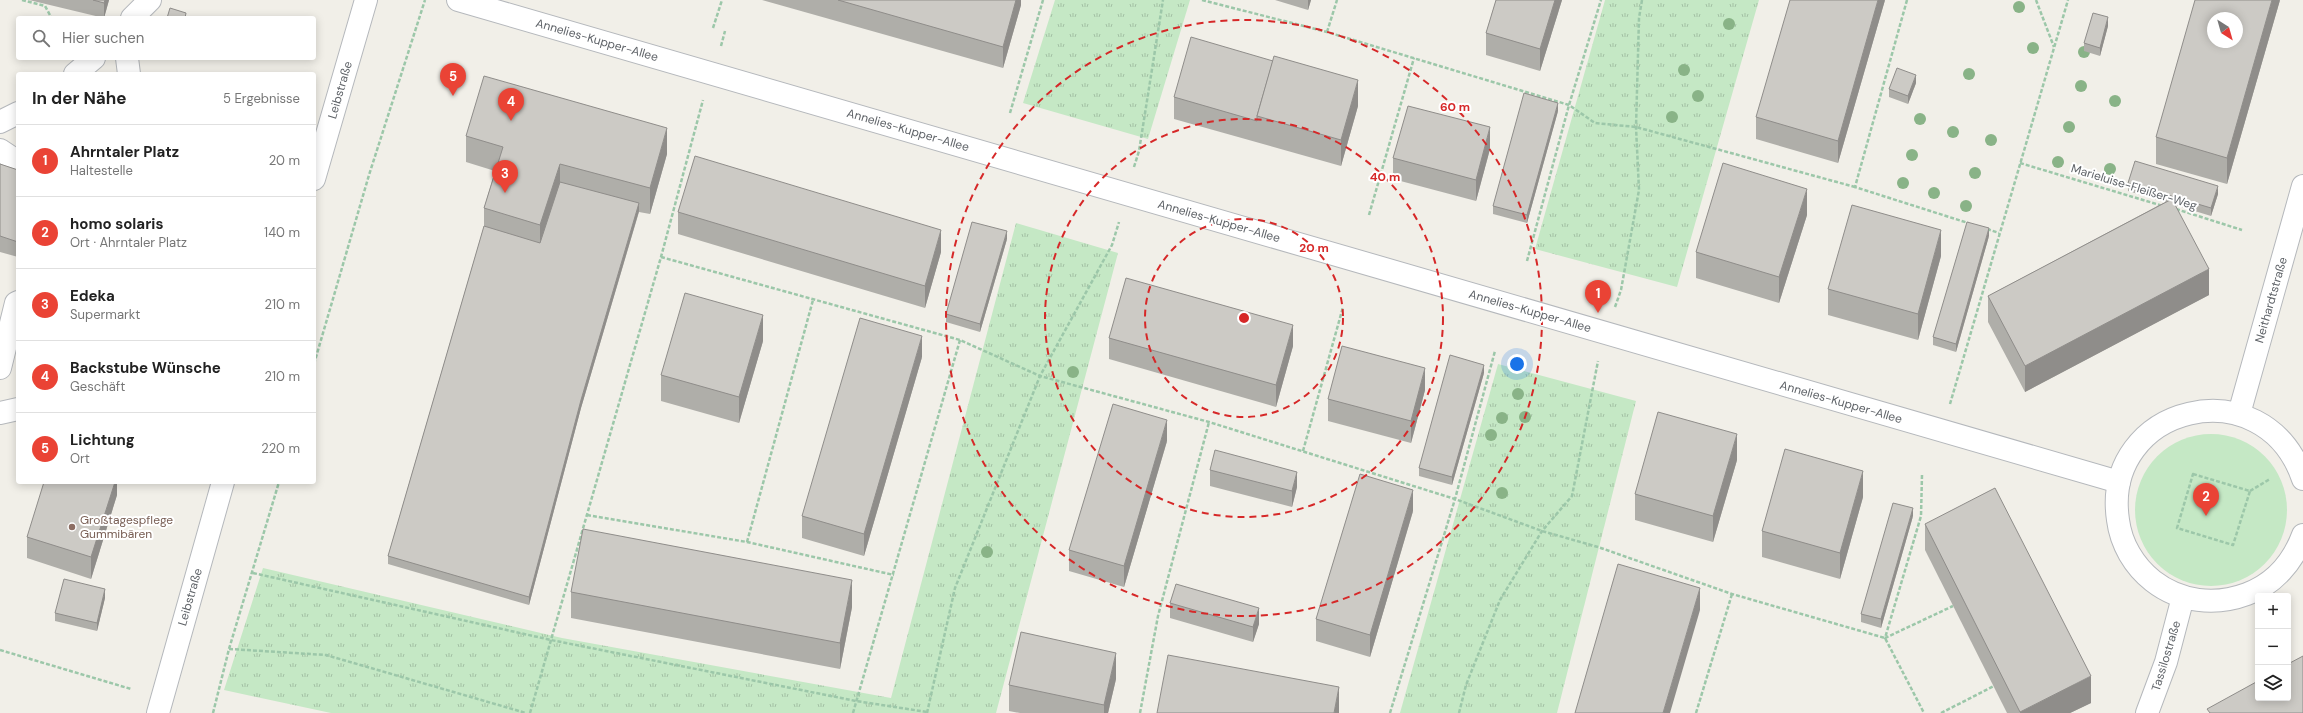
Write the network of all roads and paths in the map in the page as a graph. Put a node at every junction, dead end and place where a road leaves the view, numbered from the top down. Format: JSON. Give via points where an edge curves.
{"nodes":[{"id":1,"x":22,"y":0,"type":"edge"},
{"id":2,"x":150,"y":0,"type":"edge"},
{"id":3,"x":366,"y":0,"type":"edge"},
{"id":4,"x":425,"y":0,"type":"edge"},
{"id":5,"x":458,"y":0,"type":"edge"},
{"id":6,"x":722,"y":0,"type":"edge"},
{"id":7,"x":1043,"y":0,"type":"edge"},
{"id":8,"x":1163,"y":0,"type":"edge"},
{"id":9,"x":1202,"y":0,"type":"edge"},
{"id":10,"x":1336,"y":0,"type":"edge"},
{"id":11,"x":1601,"y":0,"type":"edge"},
{"id":12,"x":1642,"y":0,"type":"edge"},
{"id":13,"x":1907,"y":0,"type":"edge"},
{"id":14,"x":2036,"y":0,"type":"edge"},
{"id":15,"x":2068,"y":0,"type":"edge"},
{"id":16,"x":51,"y":16,"type":"edge"},
{"id":17,"x":134,"y":16,"type":"edge"},
{"id":18,"x":713,"y":28,"type":"dead end"},
{"id":19,"x":726,"y":31,"type":"dead end"},
{"id":20,"x":1327,"y":32,"type":"junction"},
{"id":21,"x":2054,"y":47,"type":"junction"},
{"id":22,"x":1414,"y":58,"type":"junction"},
{"id":23,"x":92,"y":60,"type":"edge"},
{"id":24,"x":127,"y":60,"type":"edge"},
{"id":25,"x":77,"y":72,"type":"edge"},
{"id":26,"x":129,"y":72,"type":"edge"},
{"id":27,"x":712,"y":74,"type":"junction"},
{"id":28,"x":1569,"y":105,"type":"junction"},
{"id":29,"x":16,"y":113,"type":"edge"},
{"id":30,"x":1010,"y":113,"type":"dead end"},
{"id":31,"x":0,"y":122,"type":"edge"},
{"id":32,"x":1636,"y":127,"type":"junction"},
{"id":33,"x":0,"y":150,"type":"edge"},
{"id":34,"x":16,"y":161,"type":"edge"},
{"id":35,"x":2020,"y":163,"type":"junction"},
{"id":36,"x":316,"y":172,"type":"edge"},
{"id":37,"x":2303,"y":186,"type":"edge"},
{"id":38,"x":1855,"y":187,"type":"junction"},
{"id":39,"x":1126,"y":194,"type":"junction"},
{"id":40,"x":1369,"y":215,"type":"dead end"},
{"id":41,"x":1969,"y":223,"type":"edge"},
{"id":42,"x":1984,"y":228,"type":"edge"},
{"id":43,"x":2242,"y":230,"type":"dead end"},
{"id":44,"x":1999,"y":233,"type":"junction"},
{"id":45,"x":662,"y":257,"type":"junction"},
{"id":46,"x":1527,"y":260,"type":"dead end"},
{"id":47,"x":813,"y":300,"type":"junction"},
{"id":48,"x":16,"y":304,"type":"edge"},
{"id":49,"x":1343,"y":307,"type":"dead end"},
{"id":50,"x":1606,"y":333,"type":"junction"},
{"id":51,"x":960,"y":340,"type":"junction"},
{"id":52,"x":1495,"y":351,"type":"dead end"},
{"id":53,"x":316,"y":357,"type":"edge"},
{"id":54,"x":0,"y":368,"type":"edge"},
{"id":55,"x":1040,"y":376,"type":"junction"},
{"id":56,"x":1957,"y":377,"type":"dead end"},
{"id":57,"x":16,"y":409,"type":"edge"},
{"id":58,"x":0,"y":413,"type":"edge"},
{"id":59,"x":2239,"y":414,"type":"junction"},
{"id":60,"x":1209,"y":422,"type":"junction"},
{"id":61,"x":1303,"y":451,"type":"junction"},
{"id":62,"x":2193,"y":474,"type":"joint"},
{"id":63,"x":1922,"y":475,"type":"dead end"},
{"id":64,"x":2303,"y":479,"type":"edge"},
{"id":65,"x":2119,"y":482,"type":"junction"},
{"id":66,"x":222,"y":484,"type":"edge"},
{"id":67,"x":278,"y":484,"type":"edge"},
{"id":68,"x":1455,"y":499,"type":"junction"},
{"id":69,"x":587,"y":515,"type":"junction"},
{"id":70,"x":1542,"y":531,"type":"junction"},
{"id":71,"x":2303,"y":536,"type":"edge"},
{"id":72,"x":747,"y":542,"type":"junction"},
{"id":73,"x":253,"y":573,"type":"junction"},
{"id":74,"x":894,"y":575,"type":"junction"},
{"id":75,"x":1732,"y":594,"type":"junction"},
{"id":76,"x":2182,"y":597,"type":"junction"},
{"id":77,"x":1953,"y":606,"type":"edge"},
{"id":78,"x":1885,"y":638,"type":"junction"},
{"id":79,"x":551,"y":640,"type":"junction"},
{"id":80,"x":229,"y":649,"type":"junction"},
{"id":81,"x":0,"y":650,"type":"edge"},
{"id":82,"x":1994,"y":686,"type":"edge"},
{"id":83,"x":131,"y":689,"type":"dead end"},
{"id":84,"x":856,"y":702,"type":"junction"},
{"id":85,"x":927,"y":712,"type":"edge"},
{"id":86,"x":158,"y":713,"type":"edge"},
{"id":87,"x":213,"y":713,"type":"edge"},
{"id":88,"x":526,"y":713,"type":"edge"},
{"id":89,"x":530,"y":713,"type":"edge"},
{"id":90,"x":853,"y":713,"type":"edge"},
{"id":91,"x":1140,"y":713,"type":"edge"},
{"id":92,"x":1390,"y":713,"type":"edge"},
{"id":93,"x":1459,"y":713,"type":"edge"},
{"id":94,"x":1696,"y":713,"type":"edge"},
{"id":95,"x":1924,"y":713,"type":"edge"},
{"id":96,"x":1941,"y":713,"type":"edge"},
{"id":97,"x":2147,"y":713,"type":"edge"}],
"edges":[{"from":1,"to":16,"type":"path","via":[[45,6]]},
{"from":2,"to":17,"type":"street"},
{"from":3,"to":36,"type":"street","name":"Leibstraße"},
{"from":4,"to":53,"type":"path","via":[[369,175]]},
{"from":5,"to":27,"type":"street","name":"Annelies-Kupper-Allee"},
{"from":6,"to":18,"type":"path"},
{"from":7,"to":30,"type":"path"},
{"from":8,"to":39,"type":"path","via":[[1139,151]]},
{"from":9,"to":20,"type":"path"},
{"from":10,"to":20,"type":"path"},
{"from":11,"to":28,"type":"path"},
{"from":12,"to":32,"type":"path","via":[[1639,18]]},
{"from":13,"to":38,"type":"path"},
{"from":14,"to":21,"type":"path"},
{"from":15,"to":21,"type":"path"},
{"from":19,"to":27,"type":"path"},
{"from":20,"to":22,"type":"path"},
{"from":21,"to":35,"type":"path"},
{"from":22,"to":28,"type":"path"},
{"from":22,"to":40,"type":"path"},
{"from":23,"to":25,"type":"street"},
{"from":24,"to":26,"type":"street"},
{"from":27,"to":39,"type":"street","name":"Annelies-Kupper-Allee"},
{"from":27,"to":45,"type":"path","via":[[696,123]]},
{"from":28,"to":32,"type":"path","via":[[1595,123]]},
{"from":28,"to":46,"type":"path"},
{"from":29,"to":31,"type":"street"},
{"from":32,"to":38,"type":"path"},
{"from":32,"to":50,"type":"path","via":[[1639,190],[1621,290]]},
{"from":33,"to":34,"type":"street"},
{"from":35,"to":43,"type":"path","name":"Marieluise-Fleißer-Weg"},
{"from":35,"to":44,"type":"path"},
{"from":37,"to":59,"type":"street","name":"Neithardtstraße"},
{"from":38,"to":41,"type":"path"},
{"from":39,"to":50,"type":"street","name":"Annelies-Kupper-Allee"},
{"from":39,"to":55,"type":"path","via":[[1112,245]]},
{"from":42,"to":44,"type":"path"},
{"from":44,"to":56,"type":"path"},
{"from":45,"to":47,"type":"path"},
{"from":45,"to":69,"type":"path"},
{"from":47,"to":51,"type":"path"},
{"from":47,"to":72,"type":"path"},
{"from":48,"to":54,"type":"street"},
{"from":49,"to":61,"type":"path"},
{"from":50,"to":65,"type":"street","name":"Annelies-Kupper-Allee"},
{"from":50,"to":70,"type":"path","via":[[1594,380],[1572,496]]},
{"from":51,"to":55,"type":"path"},
{"from":51,"to":74,"type":"path"},
{"from":52,"to":68,"type":"path"},
{"from":55,"to":60,"type":"path"},
{"from":55,"to":85,"type":"path","via":[[955,588]]},
{"from":57,"to":58,"type":"street"},
{"from":59,"to":64,"type":"street","via":[[2263,424],[2283,442],[2298,464]]},
{"from":59,"to":65,"type":"street","via":[[2214,410],[2188,413],[2164,423],[2144,438],[2128,458]]},
{"from":60,"to":61,"type":"path"},
{"from":60,"to":91,"type":"path","via":[[1158,616]]},
{"from":61,"to":68,"type":"path"},
{"from":62,"to":62,"type":"path","via":[[2176,528],[2233,545],[2250,491]]},
{"from":63,"to":78,"type":"path","via":[[1921,516]]},
{"from":65,"to":76,"type":"street","via":[[2116,507],[2119,532],[2129,555],[2143,573],[2161,588]]},
{"from":66,"to":86,"type":"street","name":"Leibstraße"},
{"from":67,"to":73,"type":"path"},
{"from":68,"to":70,"type":"path"},
{"from":68,"to":92,"type":"path"},
{"from":69,"to":72,"type":"path"},
{"from":69,"to":79,"type":"path"},
{"from":70,"to":75,"type":"path","via":[[1598,547]]},
{"from":70,"to":93,"type":"path","via":[[1500,600],[1466,685]]},
{"from":71,"to":76,"type":"street","via":[[2292,558],[2281,572],[2257,590],[2233,599],[2208,602]]},
{"from":72,"to":74,"type":"path"},
{"from":73,"to":79,"type":"path"},
{"from":73,"to":80,"type":"path"},
{"from":74,"to":84,"type":"path"},
{"from":75,"to":78,"type":"path"},
{"from":75,"to":94,"type":"path"},
{"from":76,"to":97,"type":"street","name":"Tassilostraße","via":[[2166,662]]},
{"from":77,"to":78,"type":"path"},
{"from":78,"to":95,"type":"path"},
{"from":79,"to":84,"type":"path"},
{"from":79,"to":89,"type":"path"},
{"from":80,"to":87,"type":"path"},
{"from":80,"to":88,"type":"path","via":[[326,655]]},
{"from":81,"to":83,"type":"path"},
{"from":82,"to":96,"type":"path"},
{"from":84,"to":85,"type":"path"},
{"from":84,"to":90,"type":"path"}]}
